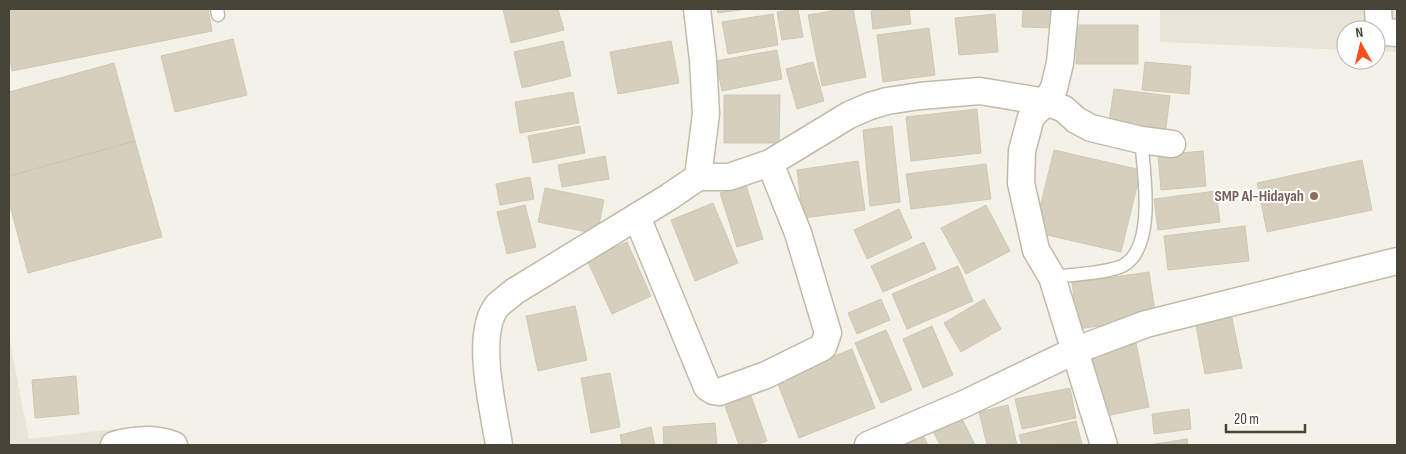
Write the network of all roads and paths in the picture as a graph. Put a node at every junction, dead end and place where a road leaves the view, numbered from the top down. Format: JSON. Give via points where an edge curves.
{"nodes":[{"id":1,"x":696,"y":9,"type":"edge"},
{"id":2,"x":1065,"y":9,"type":"edge"},
{"id":3,"x":1378,"y":9,"type":"edge"},
{"id":4,"x":1397,"y":33,"type":"edge"},
{"id":5,"x":1046,"y":102,"type":"junction"},
{"id":6,"x":1141,"y":140,"type":"junction"},
{"id":7,"x":1172,"y":144,"type":"dead end"},
{"id":8,"x":770,"y":164,"type":"junction"},
{"id":9,"x":698,"y":177,"type":"junction"},
{"id":10,"x":637,"y":217,"type":"junction"},
{"id":11,"x":1397,"y":261,"type":"edge"},
{"id":12,"x":1052,"y":277,"type":"junction"},
{"id":13,"x":1074,"y":351,"type":"junction"},
{"id":14,"x":114,"y":445,"type":"edge"},
{"id":15,"x":174,"y":445,"type":"edge"},
{"id":16,"x":499,"y":445,"type":"edge"},
{"id":17,"x":868,"y":445,"type":"edge"},
{"id":18,"x":1104,"y":445,"type":"edge"}],
"edges":[{"from":1,"to":9,"type":"street","via":[[706,114]]},
{"from":2,"to":5,"type":"street","via":[[1060,63],[1054,88]]},
{"from":3,"to":4,"type":"street","via":[[1380,26],[1385,32]]},
{"from":5,"to":6,"type":"street","via":[[1064,109],[1091,128]]},
{"from":5,"to":8,"type":"street","via":[[980,91],[887,101],[849,114]]},
{"from":5,"to":12,"type":"street","via":[[1031,117],[1026,131],[1021,183],[1036,250]]},
{"from":6,"to":7,"type":"street"},
{"from":6,"to":12,"type":"lane","via":[[1147,215],[1140,246],[1126,264],[1116,268]]},
{"from":8,"to":9,"type":"street","via":[[729,177]]},
{"from":8,"to":10,"type":"street","via":[[798,233],[828,333],[823,347],[766,375],[719,392],[707,387]]},
{"from":9,"to":10,"type":"street"},
{"from":10,"to":16,"type":"street","via":[[515,291],[496,307],[488,328],[486,357]]},
{"from":11,"to":13,"type":"street","via":[[1146,324]]},
{"from":12,"to":13,"type":"street"},
{"from":13,"to":17,"type":"street"},
{"from":13,"to":18,"type":"street"},
{"from":14,"to":15,"type":"street","via":[[127,441],[164,441]]}]}
